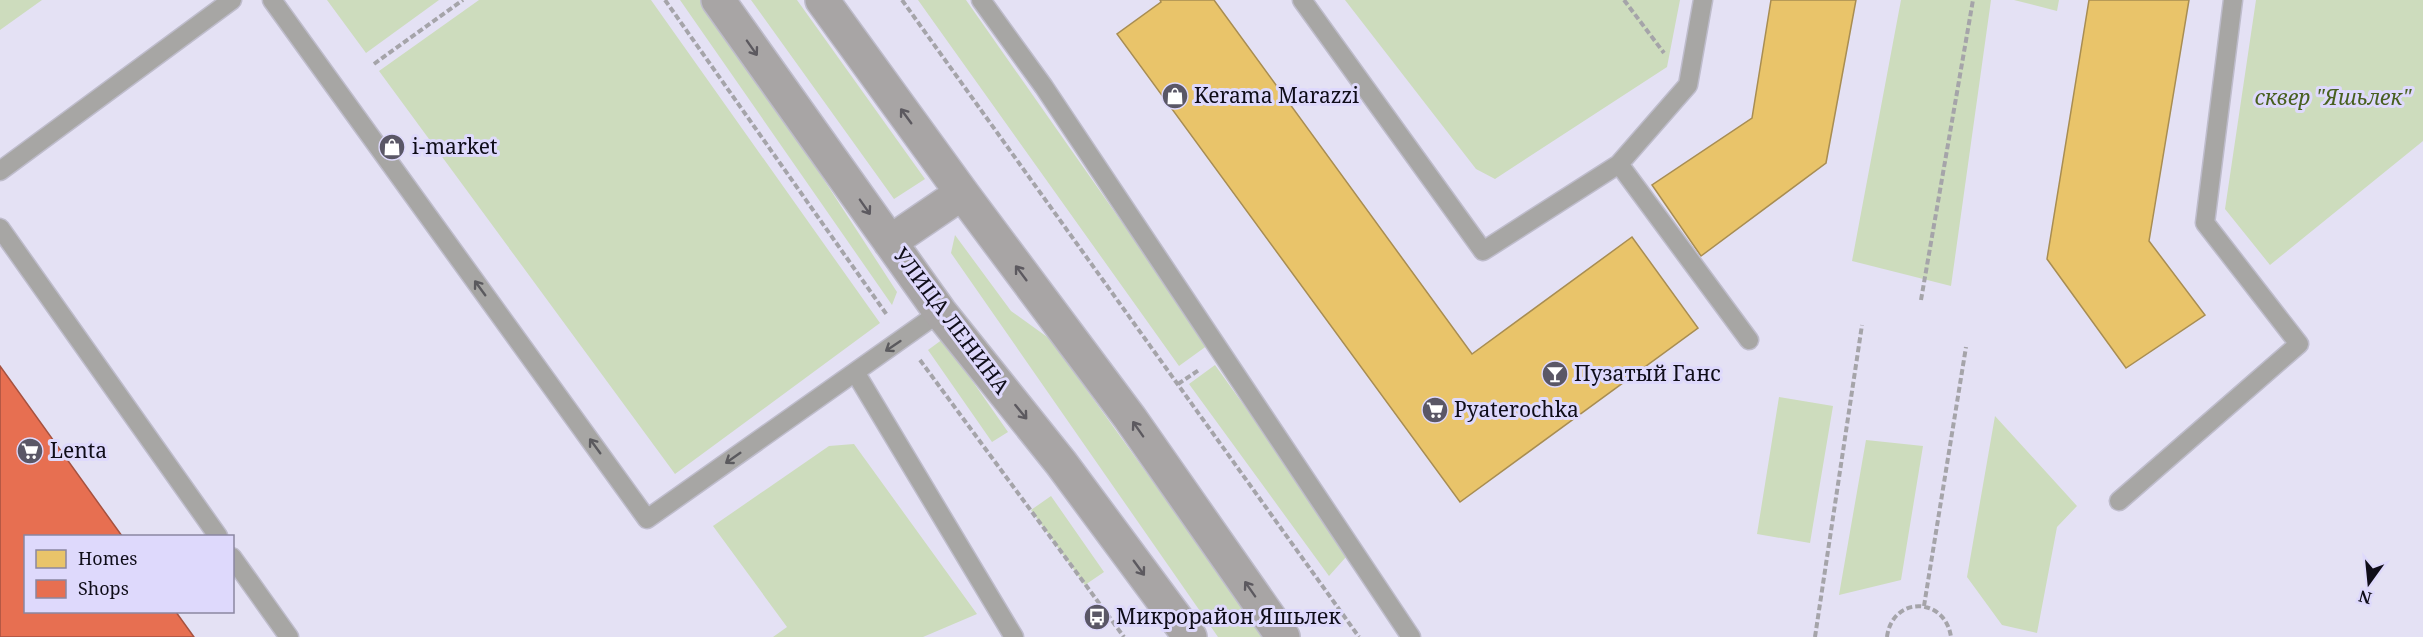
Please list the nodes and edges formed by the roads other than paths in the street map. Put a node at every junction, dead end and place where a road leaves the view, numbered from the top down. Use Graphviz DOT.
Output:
graph roads {
  1 [pos="232,0"];
  2 [pos="272,0"];
  3 [pos="718,0"];
  4 [pos="822,0"];
  5 [pos="981,0"];
  6 [pos="1302,0"];
  7 [pos="1703,0"];
  8 [pos="2233,0"];
  9 [pos="1619,164"];
  10 [pos="0,171"];
  11 [pos="962,193"];
  12 [pos="0,228"];
  13 [pos="890,242"];
  14 [pos="940,312"];
  15 [pos="1749,340"];
  16 [pos="855,372"];
  17 [pos="2119,501"];
  18 [pos="217,535"];
  19 [pos="234,560"];
  20 [pos="289,637"];
  21 [pos="1012,637"];
  22 [pos="1190,637"];
  23 [pos="1283,637"];
  24 [pos="1411,637"];
  1 -- 10 [label="lane"];
  16 -- 2 [label="lane, one-way"];
  3 -- 13 [label="main road, УЛИЦА ЛЕНИНА, one-way"];
  11 -- 4 [label="main road, one-way"];
  5 -- 24 [label="lane"];
  6 -- 9 [label="lane"];
  7 -- 9 [label="lane"];
  8 -- 17 [label="lane"];
  9 -- 15 [label="lane"];
  11 -- 13 [label="main road"];
  23 -- 11 [label="main road, one-way"];
  12 -- 18 [label="lane"];
  13 -- 14 [label="main road, УЛИЦА ЛЕНИНА"];
  14 -- 16 [label="lane, one-way"];
  14 -- 22 [label="main road, УЛИЦА ЛЕНИНА, one-way"];
  16 -- 21 [label="lane"];
  19 -- 20 [label="lane"];
}
